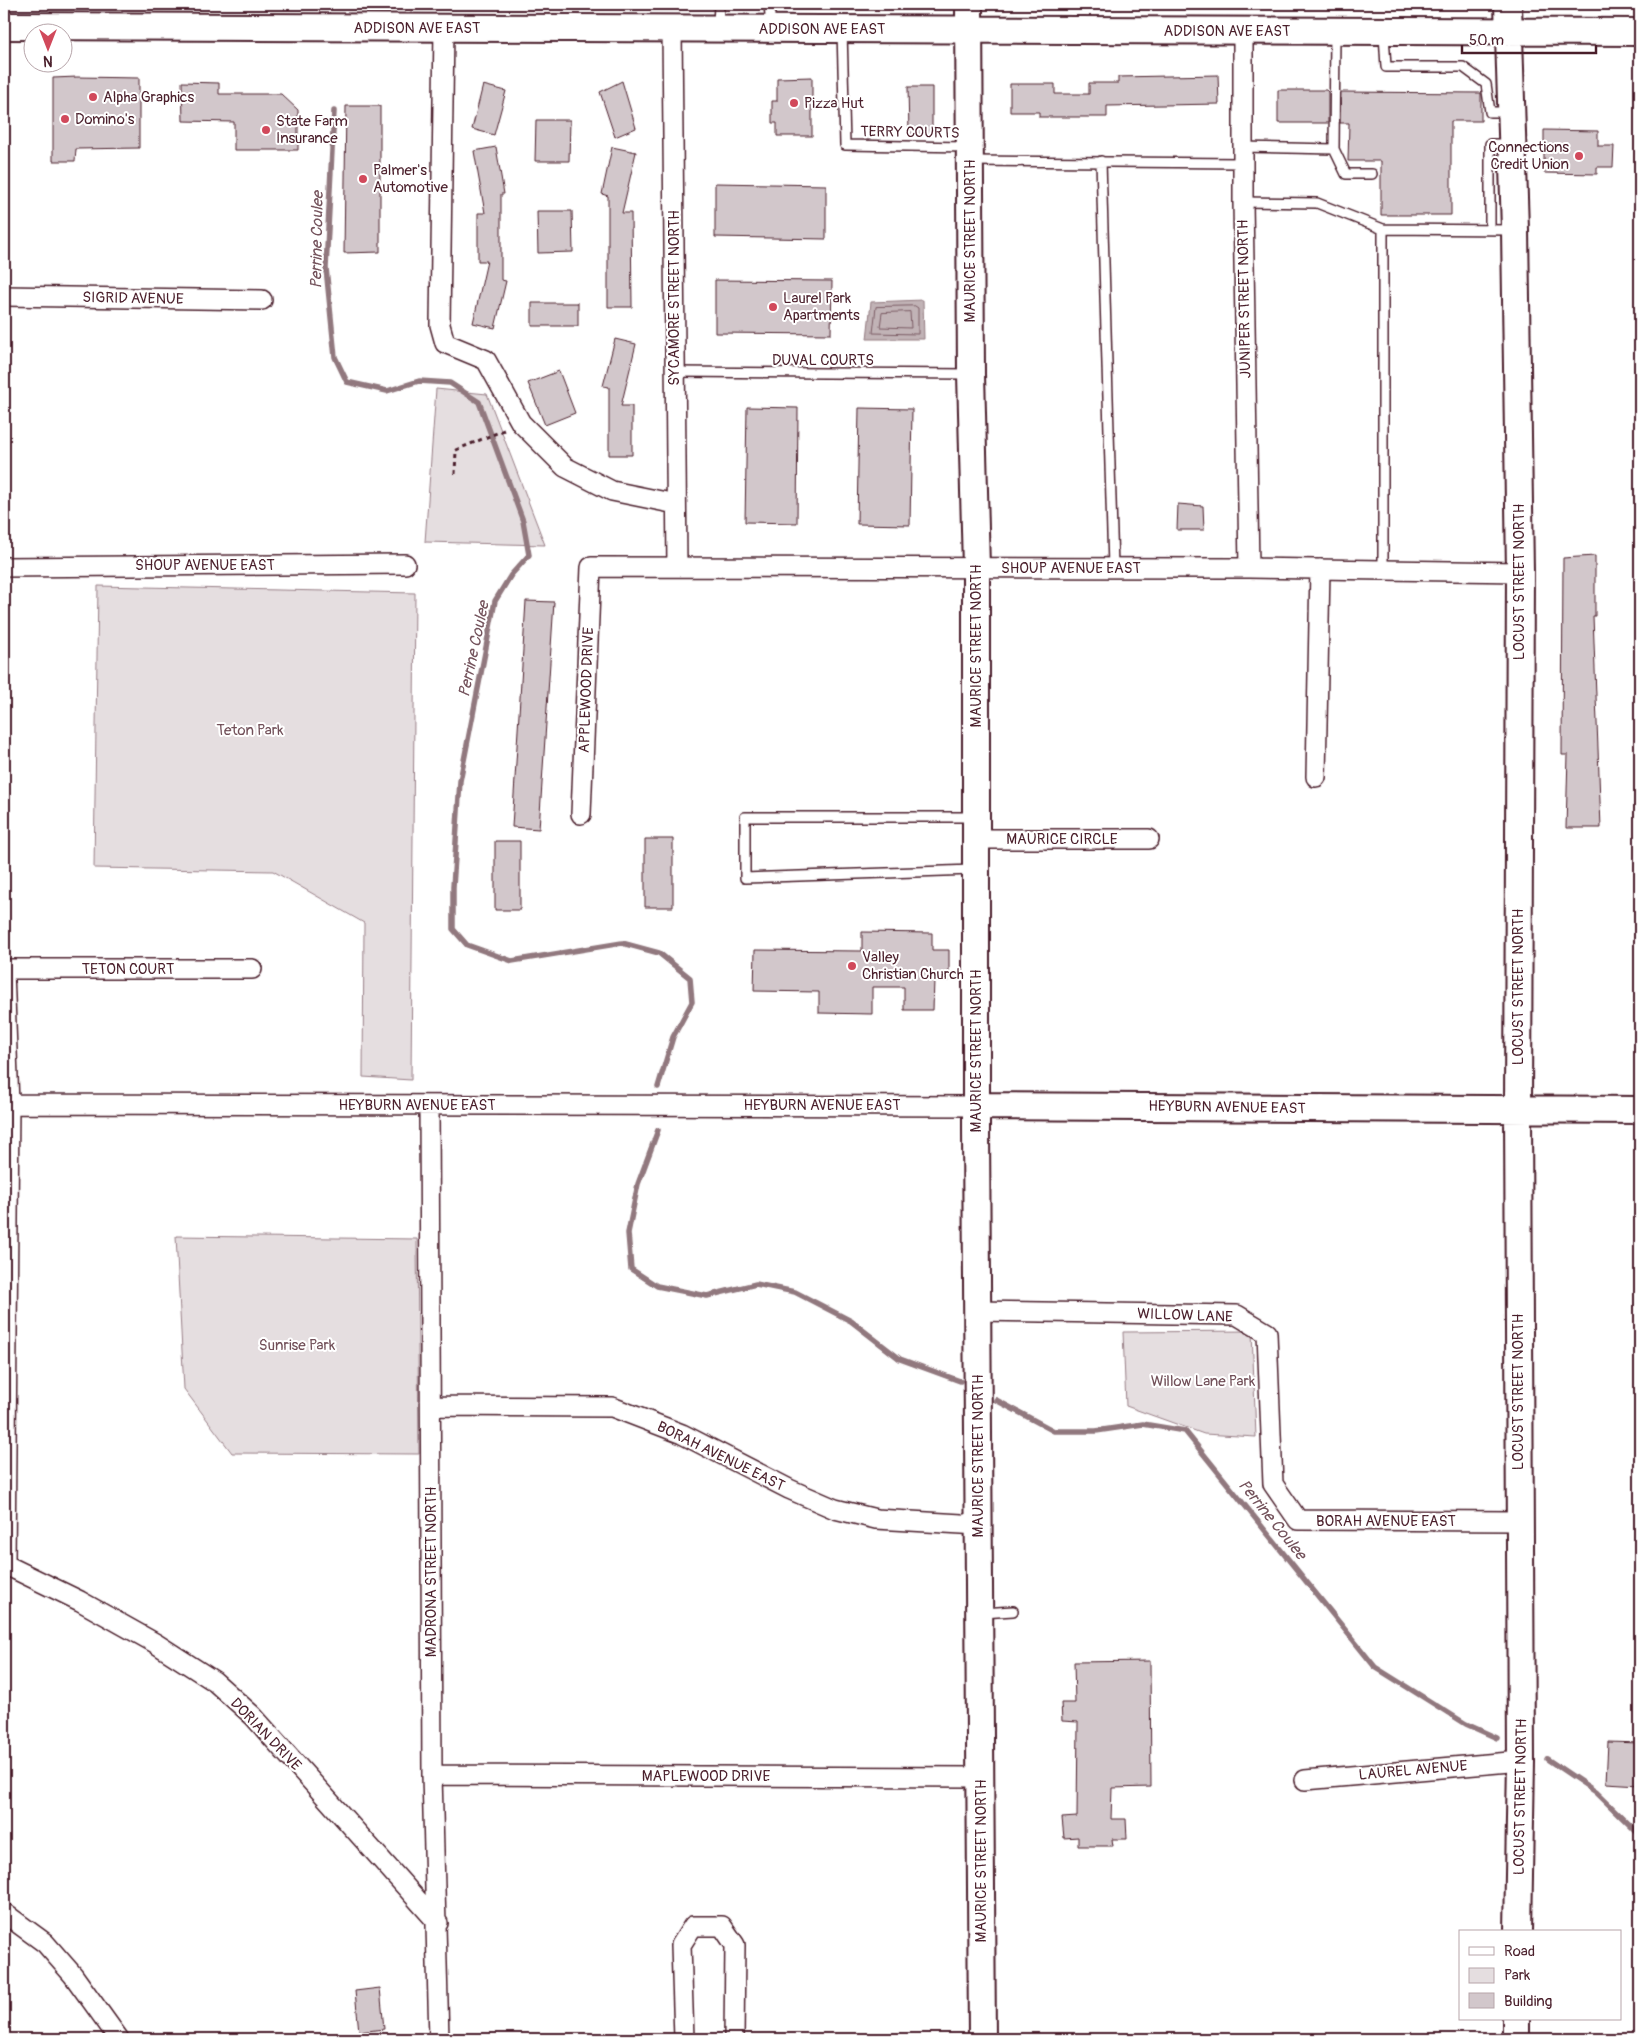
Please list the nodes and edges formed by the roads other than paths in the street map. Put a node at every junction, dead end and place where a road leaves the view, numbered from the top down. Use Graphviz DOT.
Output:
graph roads {
  1 [pos="969,4"];
  2 [pos="1508,4"];
  3 [pos="718,16"];
  4 [pos="770,16"];
  5 [pos="4,26"];
  6 [pos="444,28"];
  7 [pos="672,29"];
  8 [pos="842,29"];
  9 [pos="969,31"];
  10 [pos="1243,31"];
  11 [pos="1335,31"];
  12 [pos="1384,31"];
  13 [pos="1640,32"];
  14 [pos="1508,37"];
  15 [pos="1500,112"];
  16 [pos="1334,149"];
  17 [pos="970,154"];
  18 [pos="1242,155"];
  19 [pos="1101,161"];
  20 [pos="1372,174"];
  21 [pos="1243,202"];
  22 [pos="1383,229"];
  23 [pos="1503,230"];
  24 [pos="4,296"];
  25 [pos="262,300"];
  26 [pos="674,372"];
  27 [pos="971,374"];
  28 [pos="676,504"];
  29 [pos="405,564"];
  30 [pos="591,566"];
  31 [pos="4,567"];
  32 [pos="677,567"];
  33 [pos="1112,567"];
  34 [pos="976,568"];
  35 [pos="1249,568"];
  36 [pos="1320,570"];
  37 [pos="1383,570"];
  38 [pos="1520,572"];
  39 [pos="1316,777"];
  40 [pos="581,814"];
  41 [pos="975,828"];
  42 [pos="1149,839"];
  43 [pos="976,870"];
  44 [pos="252,969"];
  45 [pos="4,970"];
  46 [pos="6,1104"];
  47 [pos="429,1105"];
  48 [pos="976,1106"];
  49 [pos="1640,1110"];
  50 [pos="1518,1111"];
  51 [pos="977,1311"];
  52 [pos="430,1406"];
  53 [pos="1273,1484"];
  54 [pos="1519,1521"];
  55 [pos="978,1525"];
  56 [pos="5,1564"];
  57 [pos="1013,1611"];
  58 [pos="979,1613"];
  59 [pos="1521,1761"];
  60 [pos="432,1775"];
  61 [pos="980,1777"];
  62 [pos="1305,1780"];
  63 [pos="4,1913"];
  64 [pos="438,1923"];
  65 [pos="1518,1930"];
  66 [pos="1516,2020"];
  67 [pos="119,2039"];
  68 [pos="439,2039"];
  69 [pos="684,2039"];
  70 [pos="734,2039"];
  71 [pos="982,2039"];
  72 [pos="1516,2039"];
  1 -- 9 [label="street, MAURICE STREET NORTH"];
  2 -- 14 [label="street, LOCUST STREET NORTH"];
  3 -- 4 [label="street, ADDISON AVE EAST"];
  3 -- 7 [label="street, ADDISON AVE EAST"];
  4 -- 8 [label="street, ADDISON AVE EAST"];
  5 -- 6 [label="street, ADDISON AVE EAST"];
  6 -- 7 [label="street, ADDISON AVE EAST"];
  6 -- 28 [label="street"];
  7 -- 26 [label="street, SYCAMORE STREET NORTH"];
  8 -- 9 [label="street, ADDISON AVE EAST"];
  8 -- 17 [label="lane, TERRY COURTS"];
  9 -- 10 [label="street, ADDISON AVE EAST"];
  9 -- 17 [label="street, MAURICE STREET NORTH"];
  10 -- 11 [label="street, ADDISON AVE EAST"];
  10 -- 18 [label="street, JUNIPER STREET NORTH"];
  11 -- 12 [label="street, ADDISON AVE EAST"];
  11 -- 16 [label="lane"];
  12 -- 14 [label="street, ADDISON AVE EAST"];
  12 -- 15 [label="lane"];
  13 -- 14 [label="street, ADDISON AVE EAST"];
  14 -- 15 [label="street, LOCUST STREET NORTH"];
  15 -- 23 [label="street, LOCUST STREET NORTH"];
  16 -- 18 [label="lane"];
  16 -- 20 [label="lane"];
  17 -- 19 [label="lane"];
  17 -- 27 [label="street, MAURICE STREET NORTH"];
  18 -- 19 [label="lane"];
  18 -- 21 [label="street, JUNIPER STREET NORTH"];
  19 -- 33 [label="lane"];
  21 -- 22 [label="lane"];
  21 -- 35 [label="street, JUNIPER STREET NORTH"];
  22 -- 23 [label="lane"];
  22 -- 37 [label="lane"];
  23 -- 38 [label="street, LOCUST STREET NORTH"];
  24 -- 25 [label="street, SIGRID AVENUE"];
  26 -- 27 [label="lane, DUVAL COURTS"];
  26 -- 28 [label="street, SYCAMORE STREET NORTH"];
  27 -- 34 [label="street, MAURICE STREET NORTH"];
  28 -- 32 [label="street, SYCAMORE STREET NORTH"];
  29 -- 31 [label="street, SHOUP AVENUE EAST"];
  30 -- 32 [label="street, SHOUP AVENUE EAST"];
  30 -- 40 [label="street, APPLEWOOD DRIVE"];
  32 -- 34 [label="street, SHOUP AVENUE EAST"];
  33 -- 34 [label="street, SHOUP AVENUE EAST"];
  33 -- 35 [label="street, SHOUP AVENUE EAST"];
  34 -- 41 [label="street, MAURICE STREET NORTH"];
  35 -- 36 [label="street, SHOUP AVENUE EAST"];
  36 -- 37 [label="street, SHOUP AVENUE EAST"];
  36 -- 39 [label="street"];
  37 -- 38 [label="street, SHOUP AVENUE EAST"];
  38 -- 50 [label="street, LOCUST STREET NORTH"];
  41 -- 42 [label="street, MAURICE CIRCLE"];
  41 -- 43 [label="street, MAURICE STREET NORTH"];
  41 -- 43 [label="lane"];
  43 -- 48 [label="street, MAURICE STREET NORTH"];
  44 -- 45 [label="street, TETON COURT"];
  45 -- 46 [label="street"];
  46 -- 47 [label="street, HEYBURN AVENUE EAST"];
  46 -- 56 [label="street"];
  47 -- 48 [label="street, HEYBURN AVENUE EAST"];
  47 -- 52 [label="street, MADRONA STREET NORTH"];
  48 -- 50 [label="street, HEYBURN AVENUE EAST"];
  48 -- 51 [label="street, MAURICE STREET NORTH"];
  49 -- 50 [label="street, HEYBURN AVENUE EAST"];
  50 -- 54 [label="street, LOCUST STREET NORTH"];
  51 -- 53 [label="street, WILLOW LANE"];
  51 -- 55 [label="street, MAURICE STREET NORTH"];
  52 -- 55 [label="street, BORAH AVENUE EAST"];
  52 -- 60 [label="street, MADRONA STREET NORTH"];
  53 -- 54 [label="street, BORAH AVENUE EAST"];
  54 -- 59 [label="street, LOCUST STREET NORTH"];
  55 -- 58 [label="street, MAURICE STREET NORTH"];
  56 -- 64 [label="street, DORIAN DRIVE"];
  57 -- 58 [label="lane"];
  58 -- 61 [label="street, MAURICE STREET NORTH"];
  59 -- 62 [label="street, LAUREL AVENUE"];
  59 -- 65 [label="street, LOCUST STREET NORTH"];
  60 -- 61 [label="street, MAPLEWOOD DRIVE"];
  60 -- 64 [label="street, MADRONA STREET NORTH"];
  61 -- 71 [label="street, MAURICE STREET NORTH"];
  63 -- 67 [label="street"];
  64 -- 68 [label="street, MADRONA STREET NORTH"];
  66 -- 72 [label="street"];
  69 -- 70 [label="street"];
}
